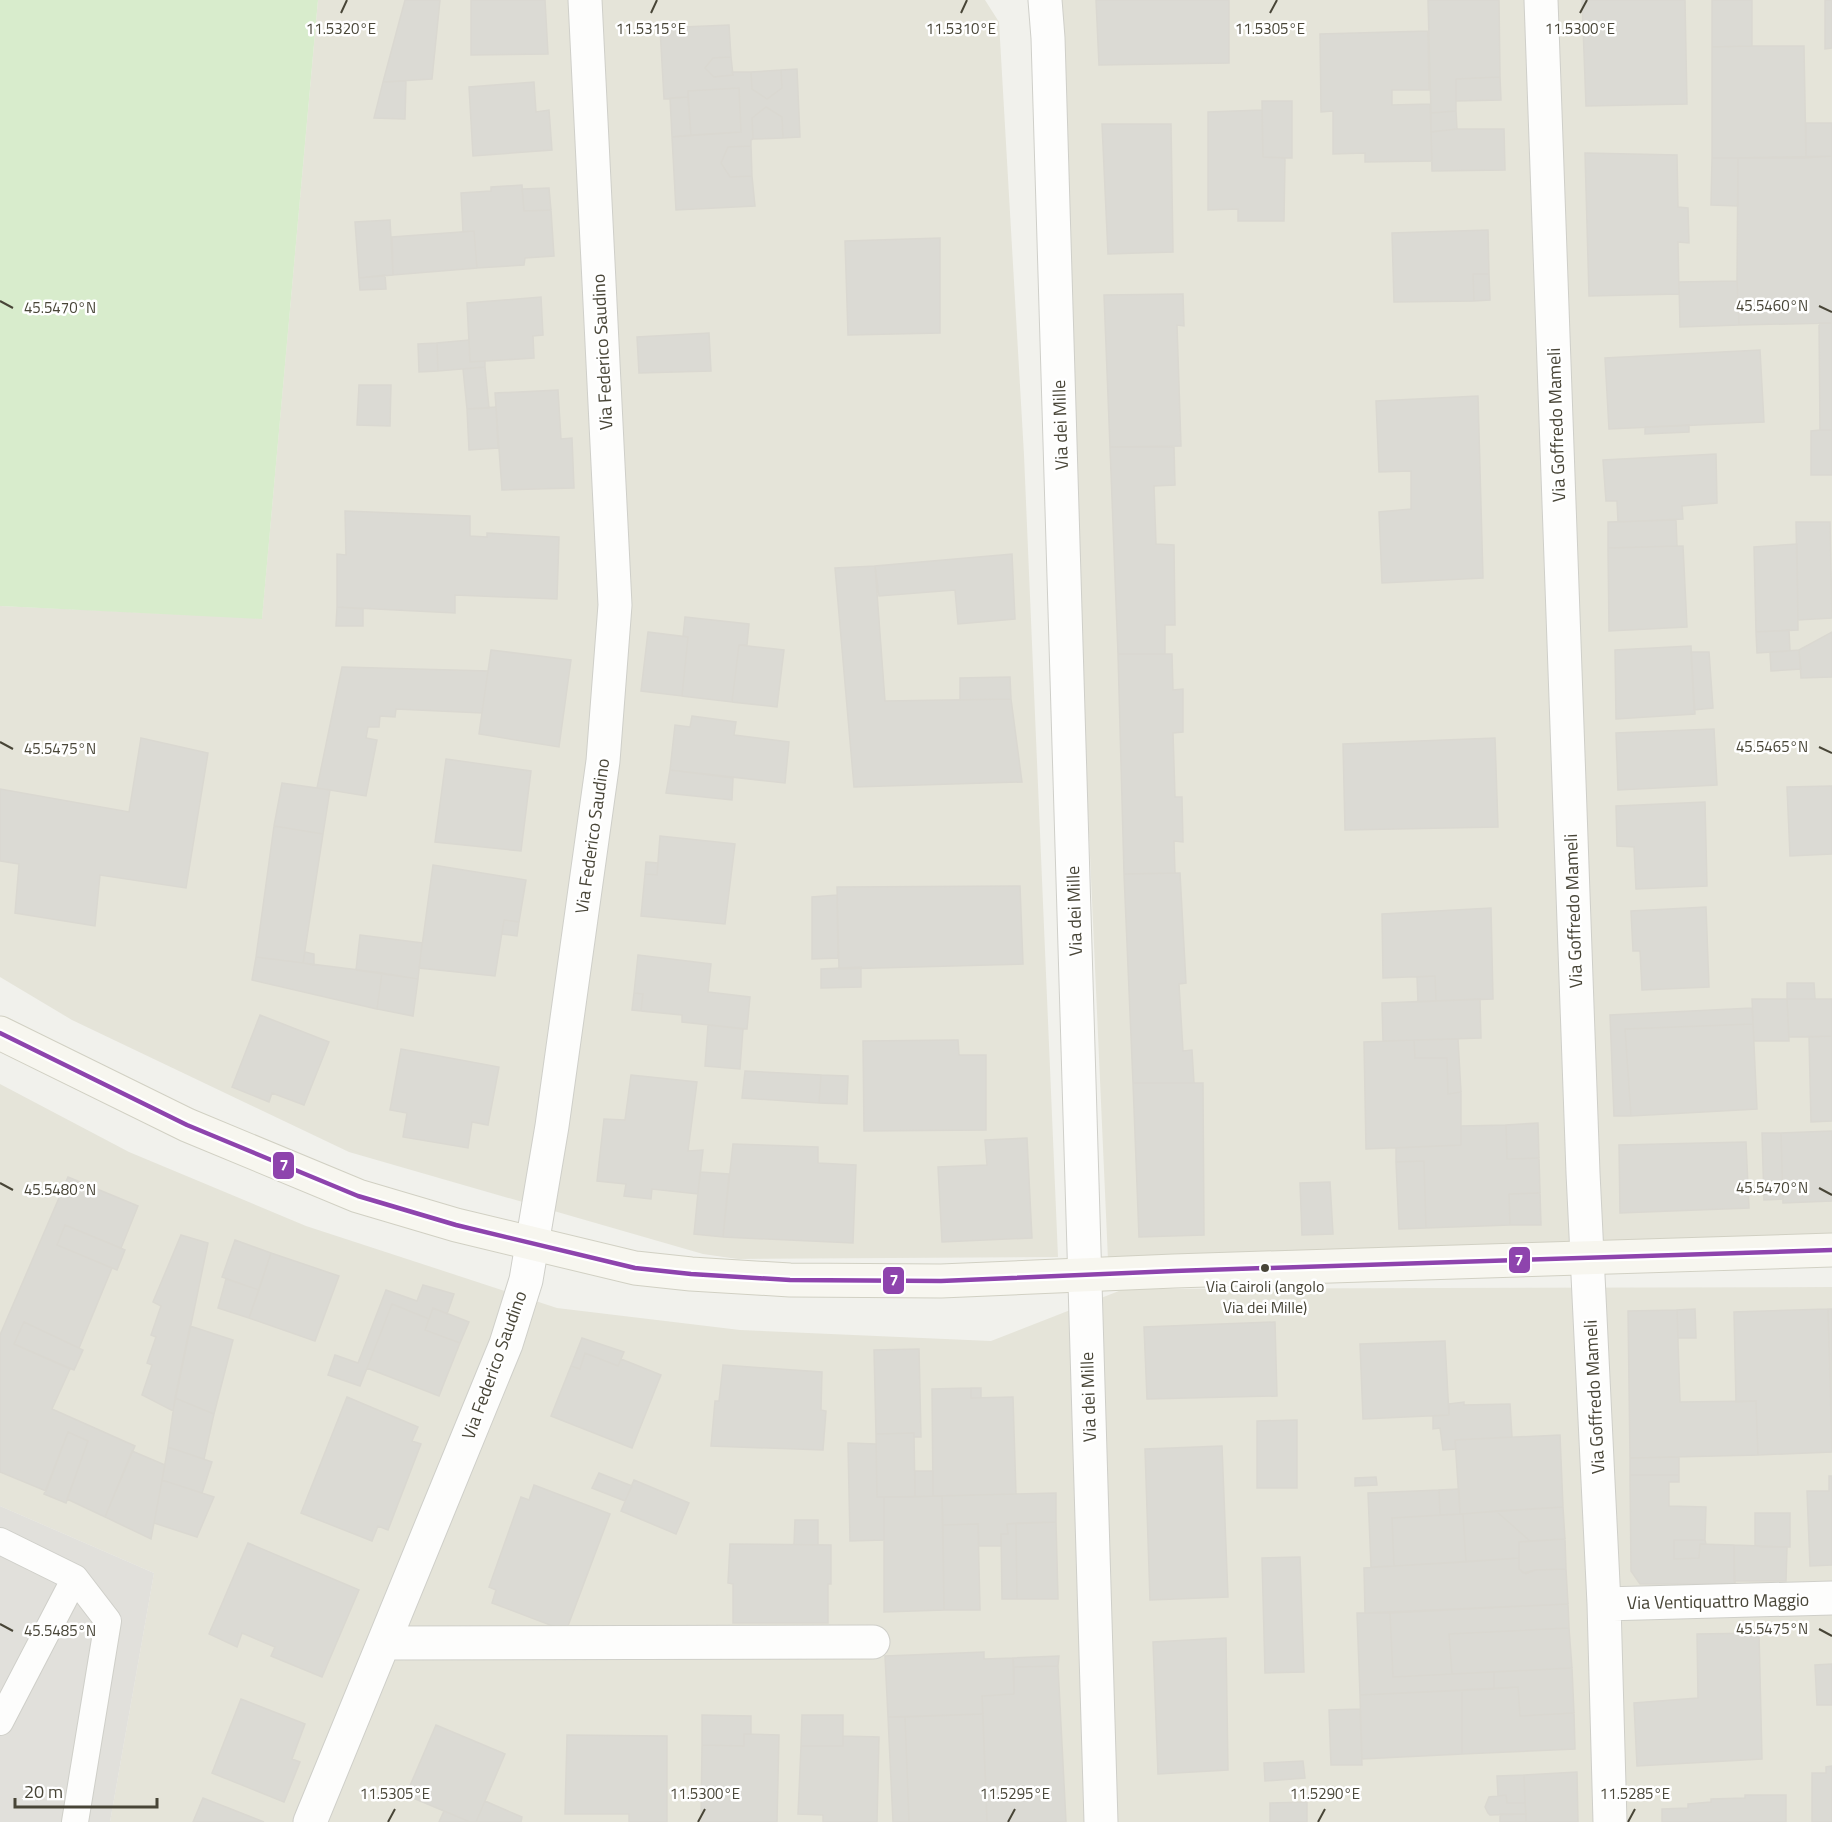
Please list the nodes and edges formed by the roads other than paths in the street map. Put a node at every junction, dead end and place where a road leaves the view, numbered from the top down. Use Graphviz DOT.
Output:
graph roads {
  1 [pos="585,0"];
  2 [pos="1046,0"];
  3 [pos="1540,0"];
  4 [pos="0,1033"];
  5 [pos="533,1243"];
  6 [pos="1832,1250"];
  7 [pos="1587,1258"];
  8 [pos="1086,1276"];
  9 [pos="0,1541"];
  10 [pos="75,1578"];
  11 [pos="1832,1598"];
  12 [pos="1604,1604"];
  13 [pos="873,1642"];
  14 [pos="385,1643"];
  15 [pos="0,1722"];
  16 [pos="74,1819"];
  17 [pos="310,1822"];
  18 [pos="1101,1822"];
  19 [pos="1610,1822"];
  1 -- 5 [label="street, Via Federico Saudino"];
  2 -- 8 [label="street, Via dei Mille"];
  3 -- 7 [label="street, Via Goffredo Mameli"];
  4 -- 5 [label="street"];
  5 -- 8 [label="street"];
  5 -- 14 [label="street, Via Federico Saudino"];
  6 -- 7 [label="street"];
  7 -- 8 [label="street"];
  7 -- 12 [label="street, Via Goffredo Mameli"];
  8 -- 18 [label="street, Via dei Mille"];
  9 -- 10 [label="lane"];
  10 -- 15 [label="lane"];
  10 -- 16 [label="lane"];
  11 -- 12 [label="street, Via Ventiquattro Maggio"];
  12 -- 19 [label="street, Via Goffredo Mameli"];
  13 -- 14 [label="street"];
  14 -- 17 [label="street, Via Federico Saudino"];
}
